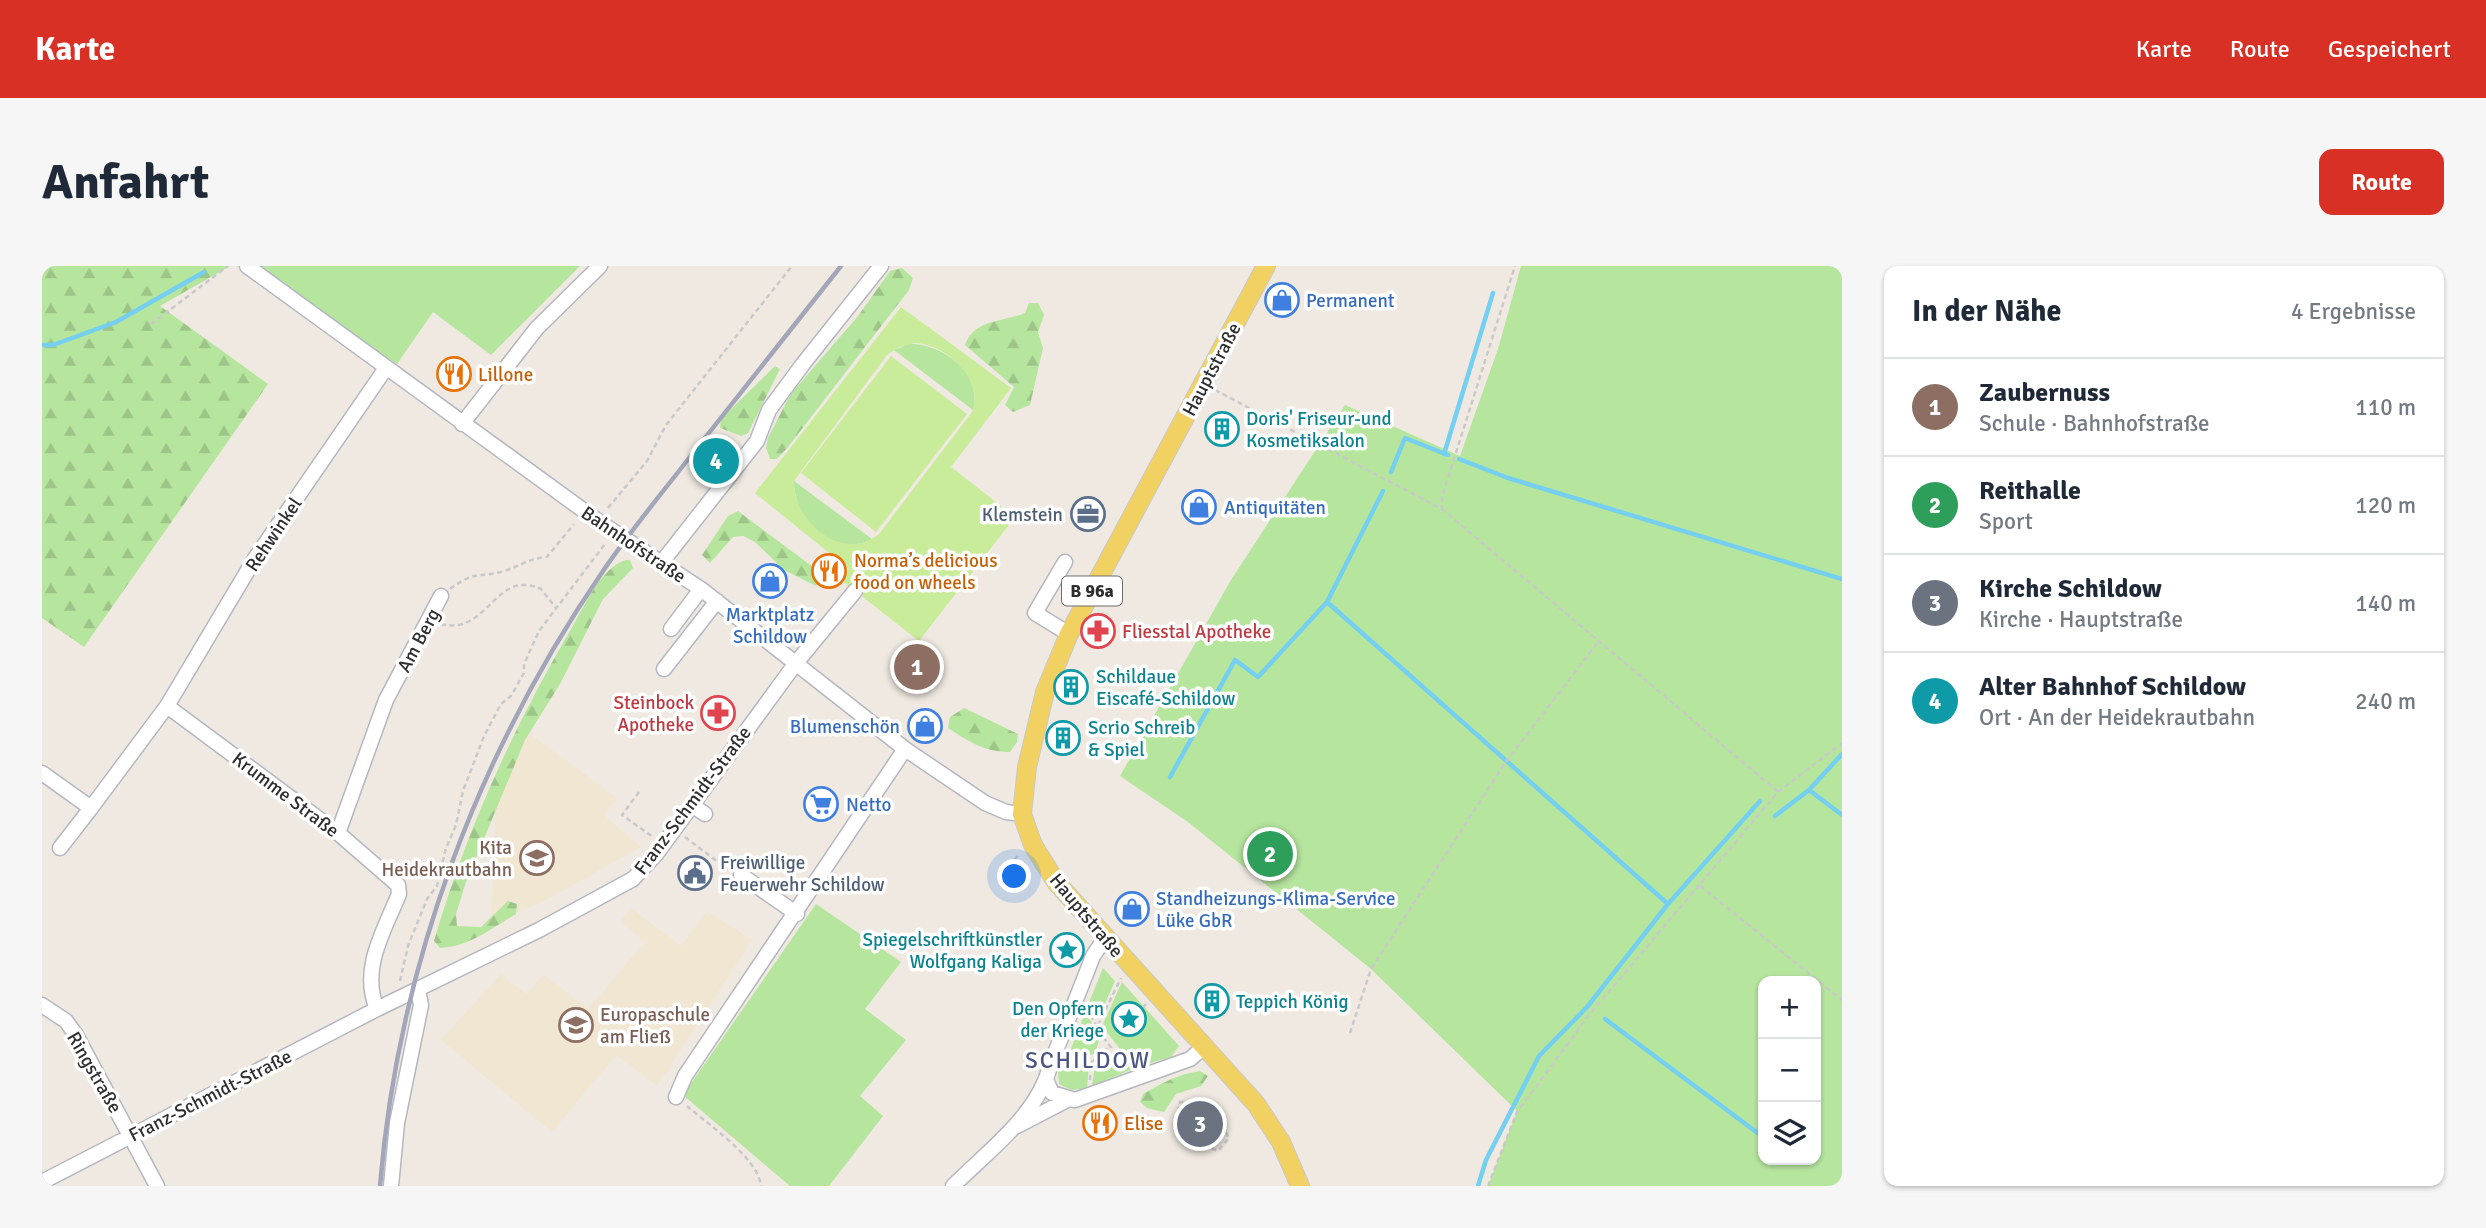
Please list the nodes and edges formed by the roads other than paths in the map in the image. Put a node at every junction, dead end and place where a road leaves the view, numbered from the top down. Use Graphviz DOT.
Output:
graph roads {
  1 [pos="247,266"];
  2 [pos="600,266"];
  3 [pos="881,266"];
  4 [pos="1266,266"];
  5 [pos="386,368"];
  6 [pos="462,424"];
  7 [pos="662,562"];
  8 [pos="1065,562"];
  9 [pos="701,589"];
  10 [pos="855,591"];
  11 [pos="441,596"];
  12 [pos="717,601"];
  13 [pos="671,629"];
  14 [pos="1069,634"];
  15 [pos="796,663"];
  16 [pos="664,669"];
  17 [pos="167,706"];
  18 [pos="905,749"];
  19 [pos="42,773"];
  20 [pos="692,805"];
  21 [pos="91,808"];
  22 [pos="705,814"];
  23 [pos="1022,814"];
  24 [pos="338,833"];
  25 [pos="60,848"];
  26 [pos="736,873"];
  27 [pos="797,914"];
  28 [pos="1105,938"];
  29 [pos="418,990"];
  30 [pos="42,1005"];
  31 [pos="377,1009"];
  32 [pos="1204,1046"];
  33 [pos="1047,1082"];
  34 [pos="676,1097"];
  35 [pos="1069,1099"];
  36 [pos="1010,1130"];
  37 [pos="131,1134"];
  38 [pos="42,1182"];
  39 [pos="158,1186"];
  40 [pos="391,1186"];
  41 [pos="953,1186"];
  42 [pos="1300,1186"];
  1 -- 5 [label="street, Bahnhofstraße"];
  2 -- 6 [label="street"];
  3 -- 7 [label="street"];
  4 -- 14 [label="main road, Hauptstraße / B 96a"];
  5 -- 6 [label="street, Bahnhofstraße"];
  5 -- 17 [label="street, Rehwinkel"];
  6 -- 7 [label="street, Bahnhofstraße"];
  7 -- 9 [label="street, Bahnhofstraße"];
  8 -- 14 [label="street"];
  9 -- 12 [label="street, Bahnhofstraße"];
  9 -- 13 [label="street"];
  10 -- 15 [label="street, Franz-Schmidt-Straße"];
  11 -- 24 [label="street, Am Berg"];
  12 -- 15 [label="street, Bahnhofstraße"];
  12 -- 16 [label="street"];
  14 -- 23 [label="main road, Hauptstraße / B 96a"];
  15 -- 18 [label="street, Bahnhofstraße"];
  15 -- 20 [label="street, Franz-Schmidt-Straße"];
  17 -- 21 [label="street"];
  17 -- 24 [label="street, Krumme Straße"];
  18 -- 23 [label="street, Bahnhofstraße"];
  18 -- 27 [label="street"];
  19 -- 21 [label="street"];
  20 -- 22 [label="street"];
  20 -- 29 [label="street, Franz-Schmidt-Straße"];
  21 -- 25 [label="street"];
  23 -- 28 [label="main road, Hauptstraße / B 96a"];
  24 -- 31 [label="street, Krumme Straße"];
  26 -- 27 [label="street"];
  27 -- 34 [label="street"];
  28 -- 32 [label="main road, Hauptstraße / B 96a"];
  28 -- 33 [label="street"];
  29 -- 31 [label="street, Franz-Schmidt-Straße"];
  29 -- 40 [label="street"];
  30 -- 37 [label="street, Ringstraße"];
  31 -- 37 [label="street, Franz-Schmidt-Straße"];
  32 -- 35 [label="street"];
  32 -- 42 [label="main road, Hauptstraße / B 96a"];
  33 -- 35 [label="street"];
  33 -- 36 [label="street"];
  35 -- 36 [label="street"];
  36 -- 41 [label="street"];
  37 -- 38 [label="street, Franz-Schmidt-Straße"];
  37 -- 39 [label="street, Ringstraße"];
}
